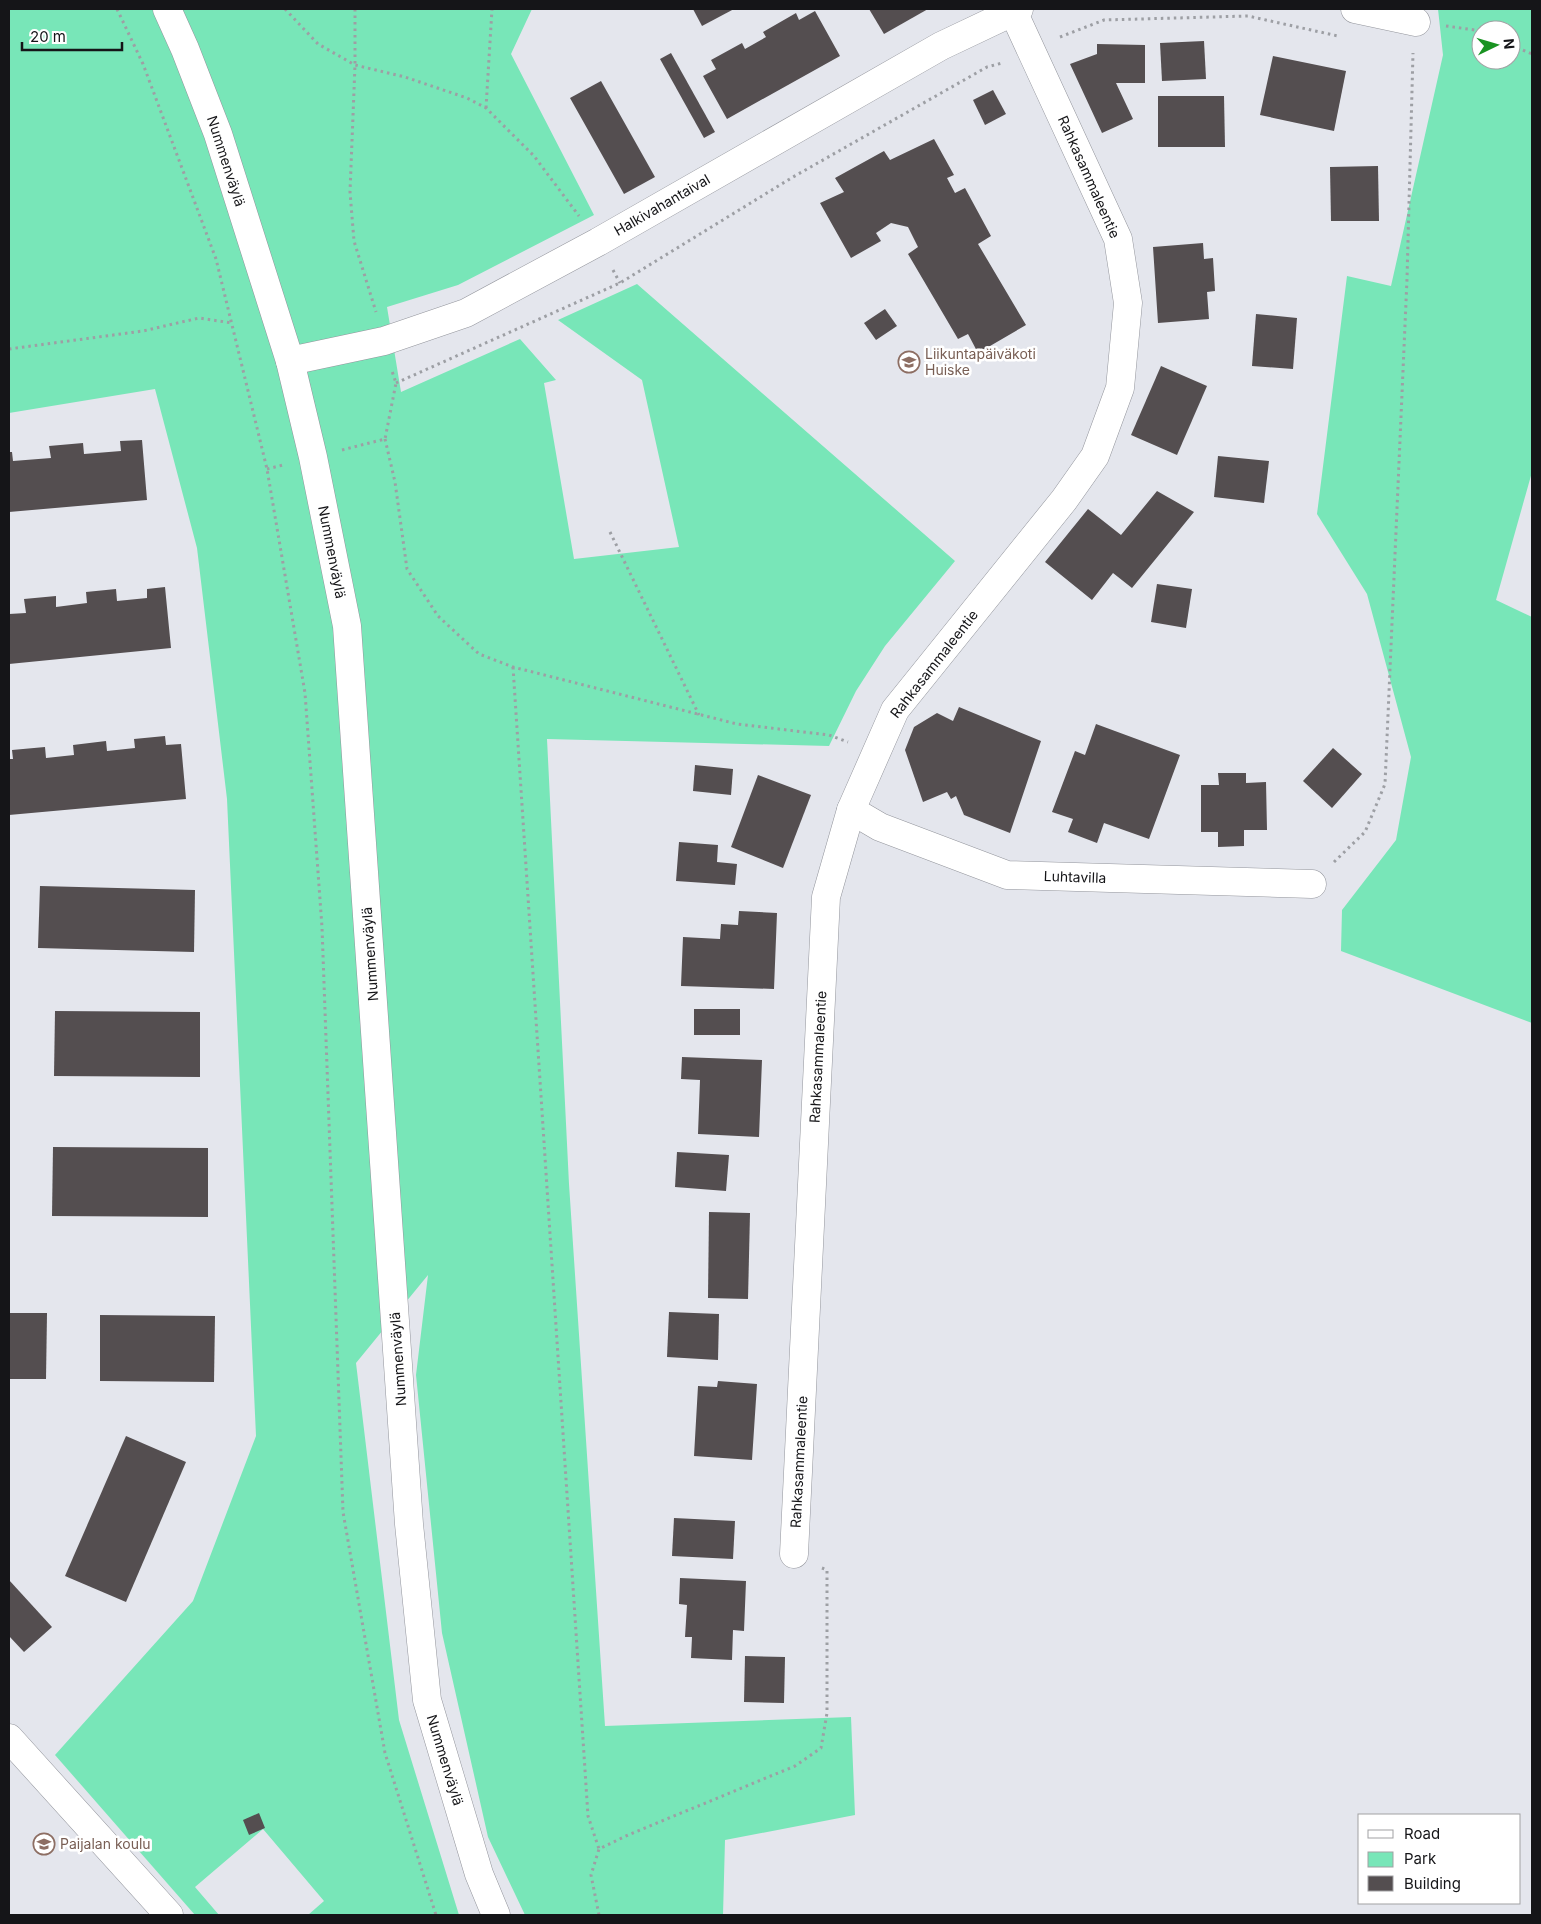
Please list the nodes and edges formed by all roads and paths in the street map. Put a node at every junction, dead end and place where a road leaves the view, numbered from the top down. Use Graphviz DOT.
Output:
graph roads {
  1 [pos="117,9"];
  2 [pos="167,9"];
  3 [pos="286,9"];
  4 [pos="355,9"];
  5 [pos="492,9"];
  6 [pos="1355,9"];
  7 [pos="1015,10"];
  8 [pos="1416,22"];
  9 [pos="1339,36"];
  10 [pos="1032,51"];
  11 [pos="1404,51"];
  12 [pos="1413,53"];
  13 [pos="355,65"];
  14 [pos="486,108"];
  15 [pos="598,242"];
  16 [pos="232,323"];
  17 [pos="384,341"];
  18 [pos="9,349"];
  19 [pos="290,361"];
  20 [pos="396,383"];
  21 [pos="385,439"];
  22 [pos="314,457"];
  23 [pos="267,469"];
  24 [pos="610,532"];
  25 [pos="513,668"];
  26 [pos="700,715"];
  27 [pos="851,743"];
  28 [pos="851,810"];
  29 [pos="1312,884"];
  30 [pos="794,1554"];
  31 [pos="9,1738"];
  32 [pos="600,1849"];
  33 [pos="170,1915"];
  34 [pos="436,1915"];
  35 [pos="496,1915"];
  36 [pos="599,1915"];
  1 -- 16 [label="path"];
  2 -- 19 [label="street, Nummenväylä"];
  3 -- 13 [label="path"];
  4 -- 13 [label="path"];
  5 -- 14 [label="path"];
  6 -- 8 [label="street"];
  7 -- 10 [label="street, Rahkasammaleentie"];
  7 -- 15 [label="street, Halkivahantaival"];
  8 -- 12 [label="path"];
  9 -- 10 [label="path"];
  10 -- 20 [label="path"];
  10 -- 28 [label="street, Rahkasammaleentie"];
  11 -- 12 [label="path"];
  12 -- 29 [label="path"];
  13 -- 14 [label="path"];
  13 -- 17 [label="path"];
  14 -- 15 [label="path"];
  15 -- 17 [label="street, Halkivahantaival"];
  16 -- 18 [label="path"];
  16 -- 23 [label="path"];
  17 -- 19 [label="street, Halkivahantaival"];
  17 -- 20 [label="path"];
  19 -- 22 [label="street, Nummenväylä"];
  20 -- 21 [label="path"];
  21 -- 22 [label="path"];
  21 -- 25 [label="path"];
  22 -- 23 [label="path"];
  22 -- 35 [label="street, Nummenväylä"];
  23 -- 34 [label="path"];
  24 -- 26 [label="path"];
  25 -- 26 [label="path"];
  25 -- 32 [label="path"];
  26 -- 27 [label="path"];
  28 -- 29 [label="street, Luhtavilla"];
  28 -- 30 [label="street, Rahkasammaleentie"];
  30 -- 32 [label="path"];
  31 -- 33 [label="street"];
  32 -- 36 [label="path"];
}
